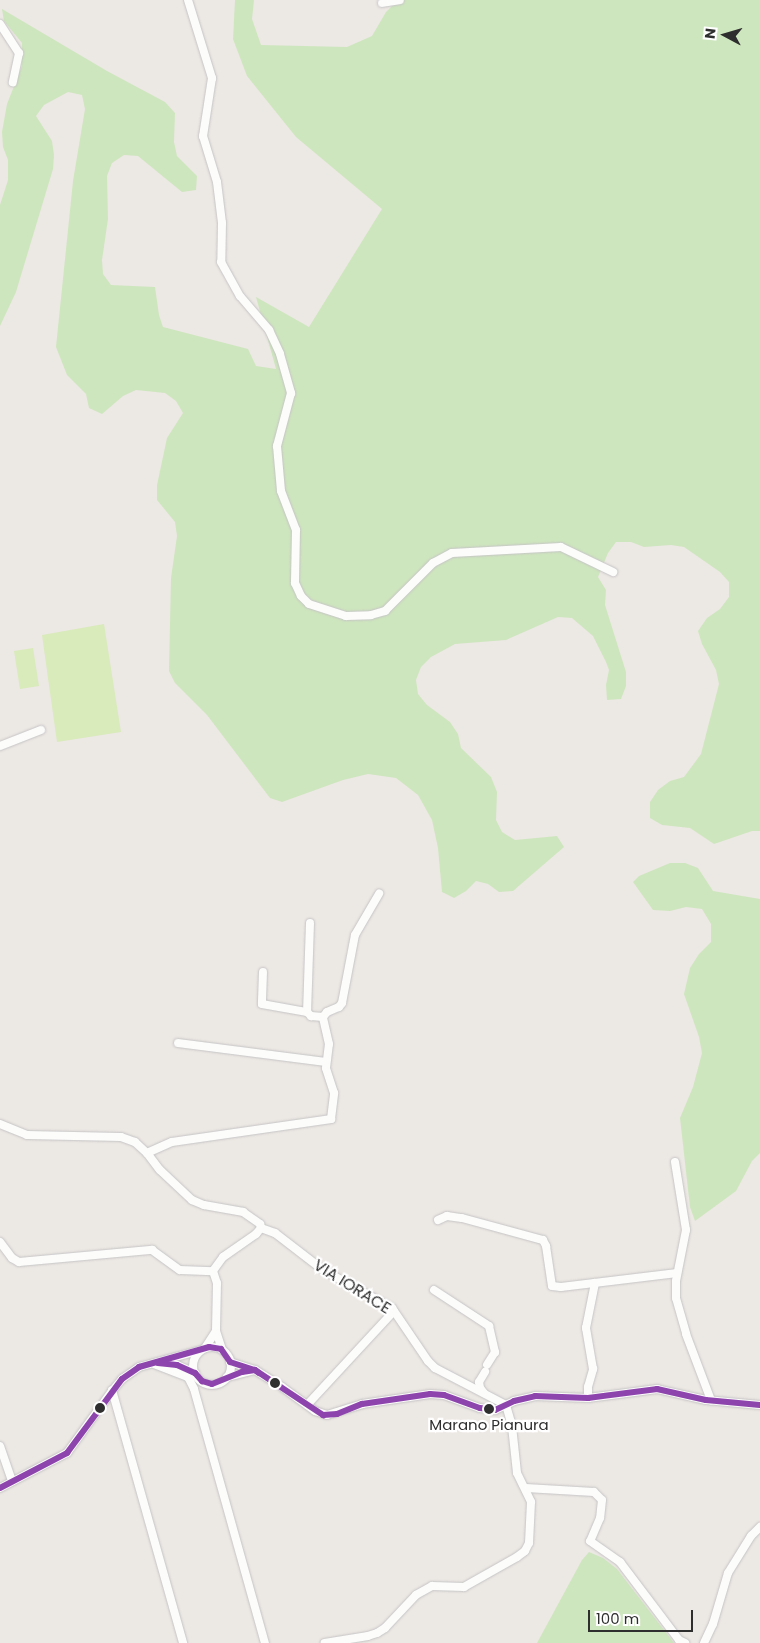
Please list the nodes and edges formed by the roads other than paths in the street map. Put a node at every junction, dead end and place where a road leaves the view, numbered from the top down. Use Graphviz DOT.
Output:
graph roads {
  1 [pos="188,0"];
  2 [pos="400,0"];
  3 [pos="382,3"];
  4 [pos="0,24"];
  5 [pos="13,82"];
  6 [pos="613,572"];
  7 [pos="41,730"];
  8 [pos="0,746"];
  9 [pos="379,894"];
  10 [pos="310,923"];
  11 [pos="263,972"];
  12 [pos="307,1012"];
  13 [pos="323,1017"];
  14 [pos="178,1043"];
  15 [pos="326,1062"];
  16 [pos="0,1124"];
  17 [pos="147,1153"];
  18 [pos="675,1162"];
  19 [pos="438,1220"];
  20 [pos="261,1228"];
  21 [pos="0,1242"];
  22 [pos="213,1271"];
  23 [pos="677,1273"];
  24 [pos="595,1283"];
  25 [pos="434,1290"];
  26 [pos="394,1311"];
  27 [pos="216,1331"];
  28 [pos="203,1349"];
  29 [pos="222,1350"];
  30 [pos="230,1362"];
  31 [pos="157,1363"];
  32 [pos="255,1370"];
  33 [pos="194,1373"];
  34 [pos="227,1377"];
  35 [pos="112,1390"];
  36 [pos="487,1396"];
  37 [pos="588,1398"];
  38 [pos="711,1400"];
  39 [pos="307,1405"];
  40 [pos="506,1405"];
  41 [pos="760,1405"];
  42 [pos="0,1446"];
  43 [pos="12,1481"];
  44 [pos="0,1488"];
  45 [pos="526,1488"];
  46 [pos="760,1527"];
  47 [pos="182,1643"];
  48 [pos="265,1643"];
  49 [pos="325,1643"];
  50 [pos="685,1643"];
  51 [pos="704,1643"];
  1 -- 6 [label="street"];
  2 -- 3 [label="street"];
  4 -- 5 [label="street"];
  7 -- 8 [label="street"];
  9 -- 13 [label="street"];
  10 -- 12 [label="street"];
  11 -- 12 [label="street"];
  12 -- 13 [label="street"];
  13 -- 15 [label="street"];
  14 -- 15 [label="street"];
  15 -- 17 [label="street"];
  16 -- 17 [label="street, VIA IORACE"];
  17 -- 20 [label="street, VIA IORACE"];
  18 -- 23 [label="street"];
  19 -- 24 [label="street"];
  20 -- 22 [label="street"];
  20 -- 26 [label="street, VIA IORACE"];
  21 -- 22 [label="street"];
  22 -- 27 [label="street"];
  23 -- 24 [label="street"];
  23 -- 38 [label="street"];
  24 -- 37 [label="street"];
  25 -- 36 [label="street"];
  26 -- 36 [label="street, VIA IORACE"];
  26 -- 39 [label="street"];
  27 -- 28 [label="street"];
  27 -- 29 [label="street"];
  28 -- 29 [label="street"];
  28 -- 31 [label="street"];
  28 -- 33 [label="street"];
  29 -- 30 [label="street"];
  30 -- 32 [label="street"];
  30 -- 34 [label="street"];
  31 -- 33 [label="street"];
  31 -- 35 [label="street"];
  31 -- 48 [label="street"];
  32 -- 34 [label="street"];
  32 -- 39 [label="street"];
  33 -- 34 [label="street"];
  35 -- 43 [label="street"];
  35 -- 47 [label="street"];
  36 -- 40 [label="street, VIA IORACE"];
  37 -- 38 [label="street"];
  37 -- 40 [label="street"];
  38 -- 41 [label="street"];
  39 -- 40 [label="street"];
  40 -- 45 [label="street"];
  42 -- 43 [label="street"];
  43 -- 44 [label="street"];
  45 -- 49 [label="street"];
  45 -- 50 [label="street"];
  46 -- 51 [label="street"];
}
